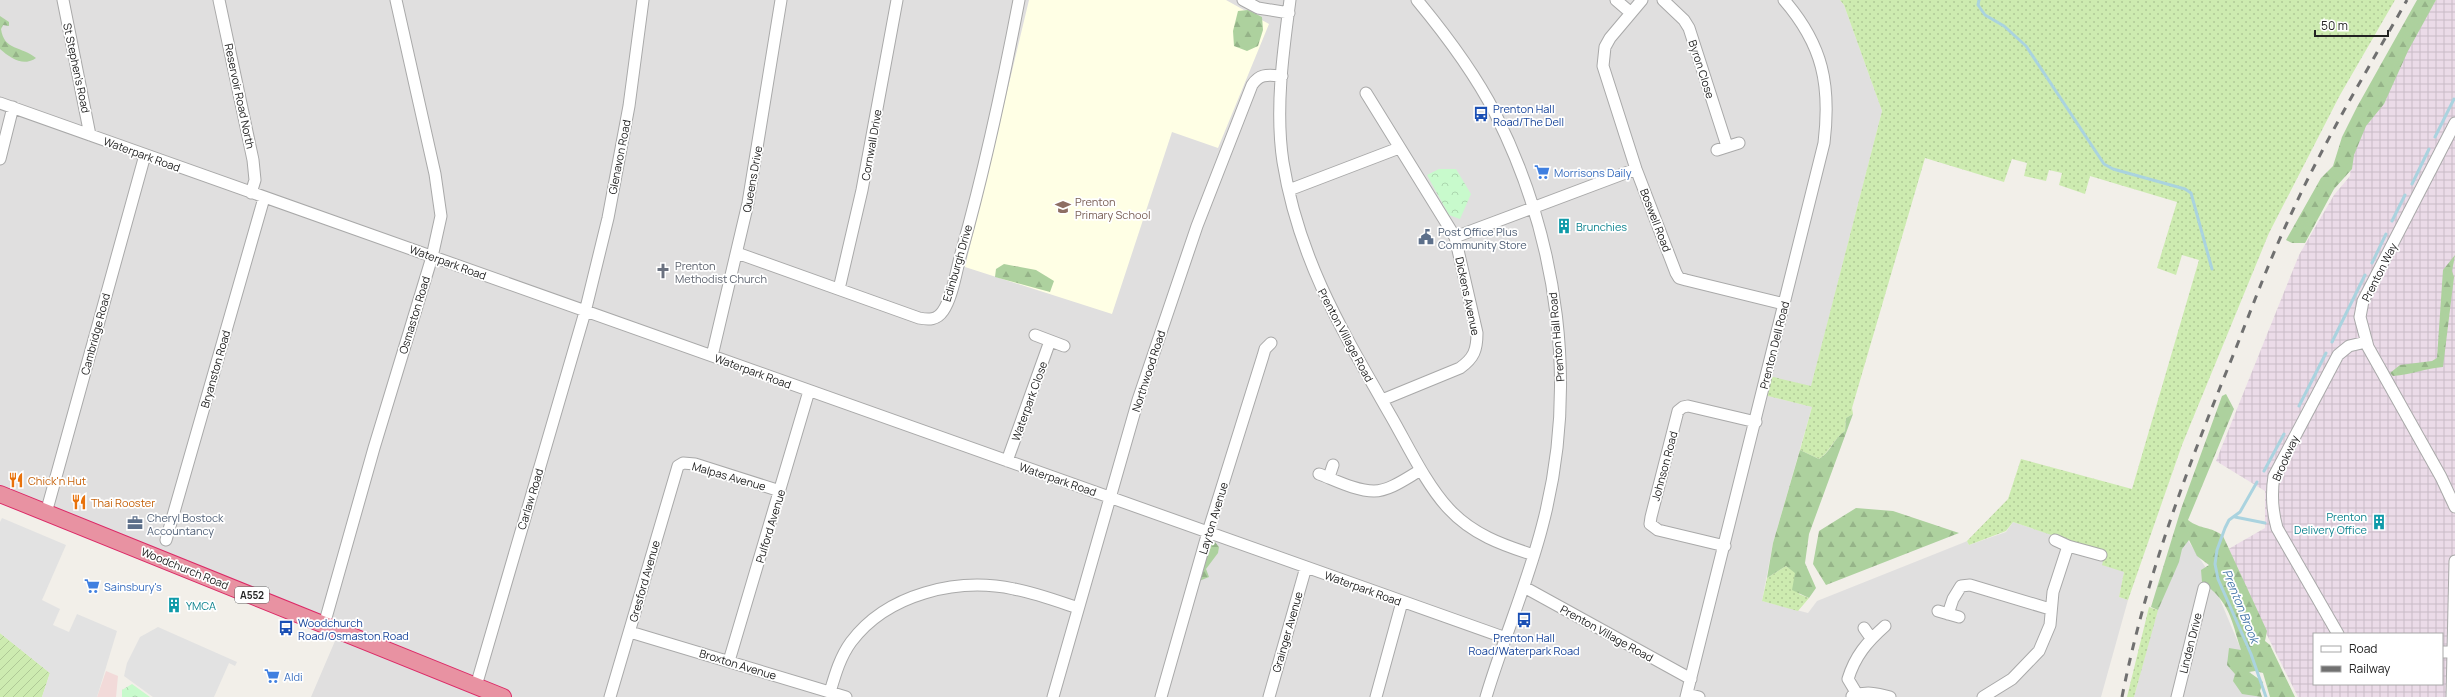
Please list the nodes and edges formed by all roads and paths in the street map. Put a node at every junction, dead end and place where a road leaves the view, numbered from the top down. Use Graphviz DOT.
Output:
graph roads {
  1 [pos="63,0"];
  2 [pos="219,0"];
  3 [pos="396,0"];
  4 [pos="643,0"];
  5 [pos="781,0"];
  6 [pos="897,0"];
  7 [pos="1019,0"];
  8 [pos="1243,0"];
  9 [pos="1290,0"];
  10 [pos="1417,0"];
  11 [pos="1616,0"];
  12 [pos="1642,0"];
  13 [pos="1663,0"];
  14 [pos="1784,0"];
  15 [pos="1288,13"];
  16 [pos="1631,13"];
  17 [pos="1282,76"];
  18 [pos="1366,93"];
  19 [pos="0,103"];
  20 [pos="13,108"];
  21 [pos="2455,123"];
  22 [pos="90,135"];
  23 [pos="1739,143"];
  24 [pos="1399,148"];
  25 [pos="145,155"];
  26 [pos="0,160"];
  27 [pos="1636,169"];
  28 [pos="1289,190"];
  29 [pos="251,193"];
  30 [pos="264,198"];
  31 [pos="1532,209"];
  32 [pos="1454,237"];
  33 [pos="737,253"];
  34 [pos="432,257"];
  35 [pos="838,289"];
  36 [pos="1784,304"];
  37 [pos="585,312"];
  38 [pos="1035,335"];
  39 [pos="1050,341"];
  40 [pos="2366,342"];
  41 [pos="1271,343"];
  42 [pos="1064,346"];
  43 [pos="712,356"];
  44 [pos="809,391"];
  45 [pos="1382,400"];
  46 [pos="1756,422"];
  47 [pos="1007,461"];
  48 [pos="1333,465"];
  49 [pos="678,466"];
  50 [pos="1421,470"];
  51 [pos="780,491"];
  52 [pos="0,494"];
  53 [pos="1110,497"];
  54 [pos="2455,507"];
  55 [pos="46,513"];
  56 [pos="1208,532"];
  57 [pos="166,540"];
  58 [pos="2056,540"];
  59 [pos="1725,546"];
  60 [pos="2068,546"];
  61 [pos="1534,555"];
  62 [pos="2101,556"];
  63 [pos="2455,561"];
  64 [pos="1306,567"];
  65 [pos="1524,587"];
  66 [pos="2203,588"];
  67 [pos="1402,602"];
  68 [pos="1078,608"];
  69 [pos="2050,609"];
  70 [pos="1948,614"];
  71 [pos="324,626"];
  72 [pos="1885,626"];
  73 [pos="1864,628"];
  74 [pos="630,632"];
  75 [pos="2337,633"];
  76 [pos="1506,638"];
  77 [pos="1871,638"];
  78 [pos="2448,652"];
  79 [pos="729,661"];
  80 [pos="1690,679"];
  81 [pos="476,686"];
  82 [pos="830,692"];
  83 [pos="1999,693"];
  84 [pos="1854,695"];
  85 [pos="1686,696"];
  86 [pos="503,697"];
  87 [pos="610,697"];
  88 [pos="846,697"];
  89 [pos="1053,697"];
  90 [pos="1161,697"];
  91 [pos="1268,697"];
  92 [pos="1376,697"];
  93 [pos="1486,697"];
  94 [pos="1699,697"];
  95 [pos="1890,697"];
  96 [pos="1983,697"];
  97 [pos="2177,697"];
  98 [pos="2452,697"];
  1 -- 22 [label="street, St Stephen's Road"];
  2 -- 29 [label="street, Reservoir Road North"];
  3 -- 34 [label="street, Osmaston Road"];
  4 -- 37 [label="street, Glenavon Road"];
  5 -- 33 [label="street, Queens Drive"];
  6 -- 35 [label="street, Cornwall Drive"];
  7 -- 35 [label="street, Edinburgh Drive"];
  8 -- 15 [label="street"];
  9 -- 15 [label="street, Prenton Village Road"];
  10 -- 31 [label="street, Prenton Hall Road"];
  11 -- 16 [label="street"];
  12 -- 16 [label="street, Boswell Road"];
  13 -- 23 [label="street, Byron Close"];
  14 -- 36 [label="street, Prenton Dell Road"];
  15 -- 17 [label="street, Prenton Village Road"];
  16 -- 27 [label="street, Boswell Road"];
  17 -- 28 [label="street, Prenton Village Road"];
  17 -- 53 [label="street, Northwood Road"];
  18 -- 24 [label="street, Dickens Avenue"];
  19 -- 20 [label="street, Waterpark Road"];
  20 -- 22 [label="street, Waterpark Road"];
  20 -- 26 [label="street"];
  21 -- 40 [label="street, Prenton Way"];
  22 -- 25 [label="street, Waterpark Road"];
  24 -- 28 [label="street"];
  24 -- 32 [label="street, Dickens Avenue"];
  25 -- 29 [label="street, Waterpark Road"];
  25 -- 55 [label="street, Cambridge Road"];
  27 -- 31 [label="street"];
  27 -- 36 [label="street, Boswell Road"];
  28 -- 45 [label="street, Prenton Village Road"];
  29 -- 30 [label="street, Waterpark Road"];
  30 -- 34 [label="street, Waterpark Road"];
  30 -- 57 [label="street, Bryanston Road"];
  31 -- 32 [label="street"];
  31 -- 61 [label="street, Prenton Hall Road"];
  32 -- 45 [label="street, Dickens Avenue"];
  33 -- 35 [label="street, Edinburgh Drive"];
  33 -- 43 [label="street, Queens Drive"];
  34 -- 37 [label="street, Waterpark Road"];
  34 -- 71 [label="street, Osmaston Road"];
  36 -- 46 [label="street, Prenton Dell Road"];
  37 -- 43 [label="street, Waterpark Road"];
  37 -- 81 [label="street, Carlaw Road"];
  38 -- 39 [label="street"];
  39 -- 42 [label="street"];
  39 -- 47 [label="street, Waterpark Close"];
  40 -- 54 [label="street, Prenton Way"];
  40 -- 75 [label="street, Brookway"];
  41 -- 56 [label="street, Layton Avenue"];
  43 -- 44 [label="street, Waterpark Road"];
  44 -- 47 [label="street, Waterpark Road"];
  44 -- 51 [label="street, Pulford Avenue"];
  45 -- 50 [label="street, Prenton Village Road"];
  46 -- 59 [label="street, Prenton Dell Road"];
  46 -- 59 [label="street, Johnson Road"];
  47 -- 53 [label="street, Waterpark Road"];
  48 -- 50 [label="street"];
  49 -- 51 [label="street, Malpas Avenue"];
  49 -- 74 [label="street, Gresford Avenue"];
  50 -- 61 [label="street, Prenton Village Road"];
  51 -- 79 [label="street, Pulford Avenue"];
  52 -- 55 [label="highway, Woodchurch Road / A552"];
  53 -- 56 [label="street, Waterpark Road"];
  53 -- 68 [label="street, Northwood Road"];
  55 -- 71 [label="highway, Woodchurch Road / A552"];
  56 -- 64 [label="street, Waterpark Road"];
  56 -- 90 [label="street, Layton Avenue"];
  58 -- 60 [label="street"];
  59 -- 80 [label="street, Prenton Dell Road"];
  60 -- 62 [label="street"];
  60 -- 69 [label="street"];
  61 -- 65 [label="street, Prenton Hall Road"];
  63 -- 78 [label="street"];
  64 -- 67 [label="street, Waterpark Road"];
  64 -- 91 [label="street, Grainger Avenue"];
  65 -- 76 [label="street, Prenton Hall Road"];
  65 -- 80 [label="street, Prenton Village Road"];
  66 -- 97 [label="street, Linden Drive"];
  67 -- 76 [label="street, Waterpark Road"];
  67 -- 92 [label="street"];
  68 -- 82 [label="street"];
  68 -- 89 [label="street, Northwood Road"];
  69 -- 70 [label="street"];
  69 -- 83 [label="street"];
  71 -- 81 [label="highway, Woodchurch Road / A552"];
  72 -- 77 [label="street"];
  73 -- 77 [label="street"];
  74 -- 79 [label="street, Broxton Avenue"];
  74 -- 87 [label="street, Gresford Avenue"];
  76 -- 93 [label="street, Prenton Hall Road"];
  77 -- 84 [label="street"];
  78 -- 98 [label="street"];
  79 -- 82 [label="street, Broxton Avenue"];
  80 -- 85 [label="street, Prenton Dell Road"];
  81 -- 86 [label="highway, Woodchurch Road / A552"];
  82 -- 88 [label="street, Broxton Avenue"];
  83 -- 96 [label="street"];
  84 -- 95 [label="street"];
  85 -- 94 [label="street"];
}
